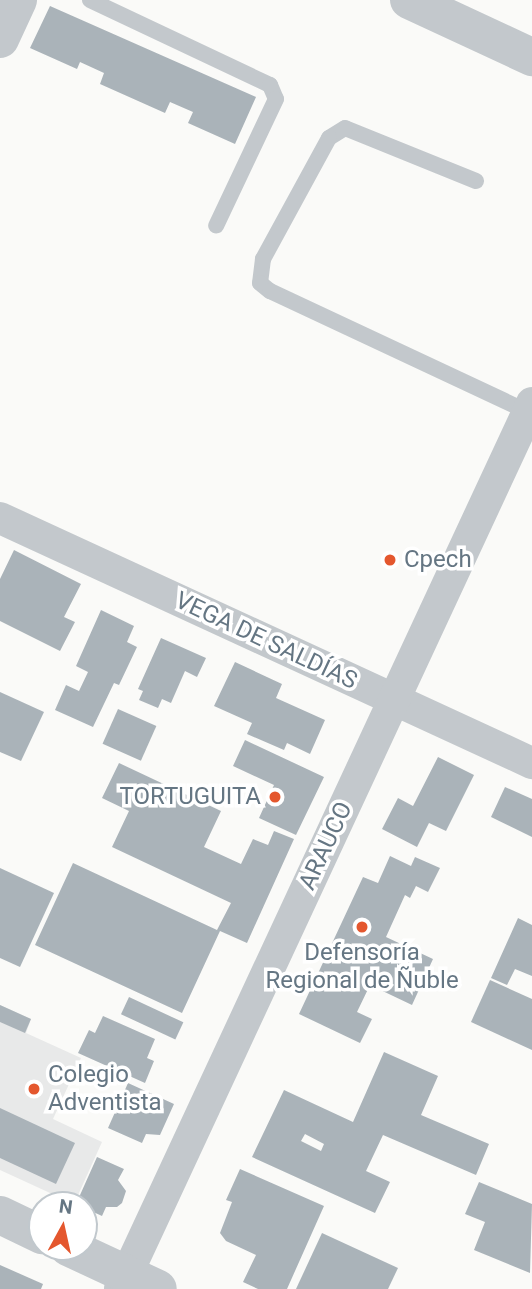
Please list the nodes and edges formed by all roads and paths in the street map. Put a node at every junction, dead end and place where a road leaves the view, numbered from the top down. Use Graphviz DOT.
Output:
graph roads {
  1 [pos="18,0"];
  2 [pos="90,0"];
  3 [pos="409,0"];
  4 [pos="0,39"];
  5 [pos="532,57"];
  6 [pos="476,181"];
  7 [pos="216,226"];
  8 [pos="530,407"];
  9 [pos="0,518"];
  10 [pos="394,700"];
  11 [pos="532,763"];
  12 [pos="0,1215"];
  13 [pos="28,1228"];
  14 [pos="93,1261"];
  15 [pos="135,1284"];
  1 -- 4 [label="street"];
  2 -- 7 [label="lane"];
  3 -- 5 [label="street"];
  6 -- 8 [label="lane"];
  8 -- 10 [label="street, ARAUCO"];
  9 -- 10 [label="street, VEGA DE SALDÍAS"];
  10 -- 11 [label="street, VEGA DE SALDÍAS"];
  10 -- 15 [label="street, ARAUCO"];
  12 -- 13 [label="street"];
  14 -- 15 [label="street"];
}
